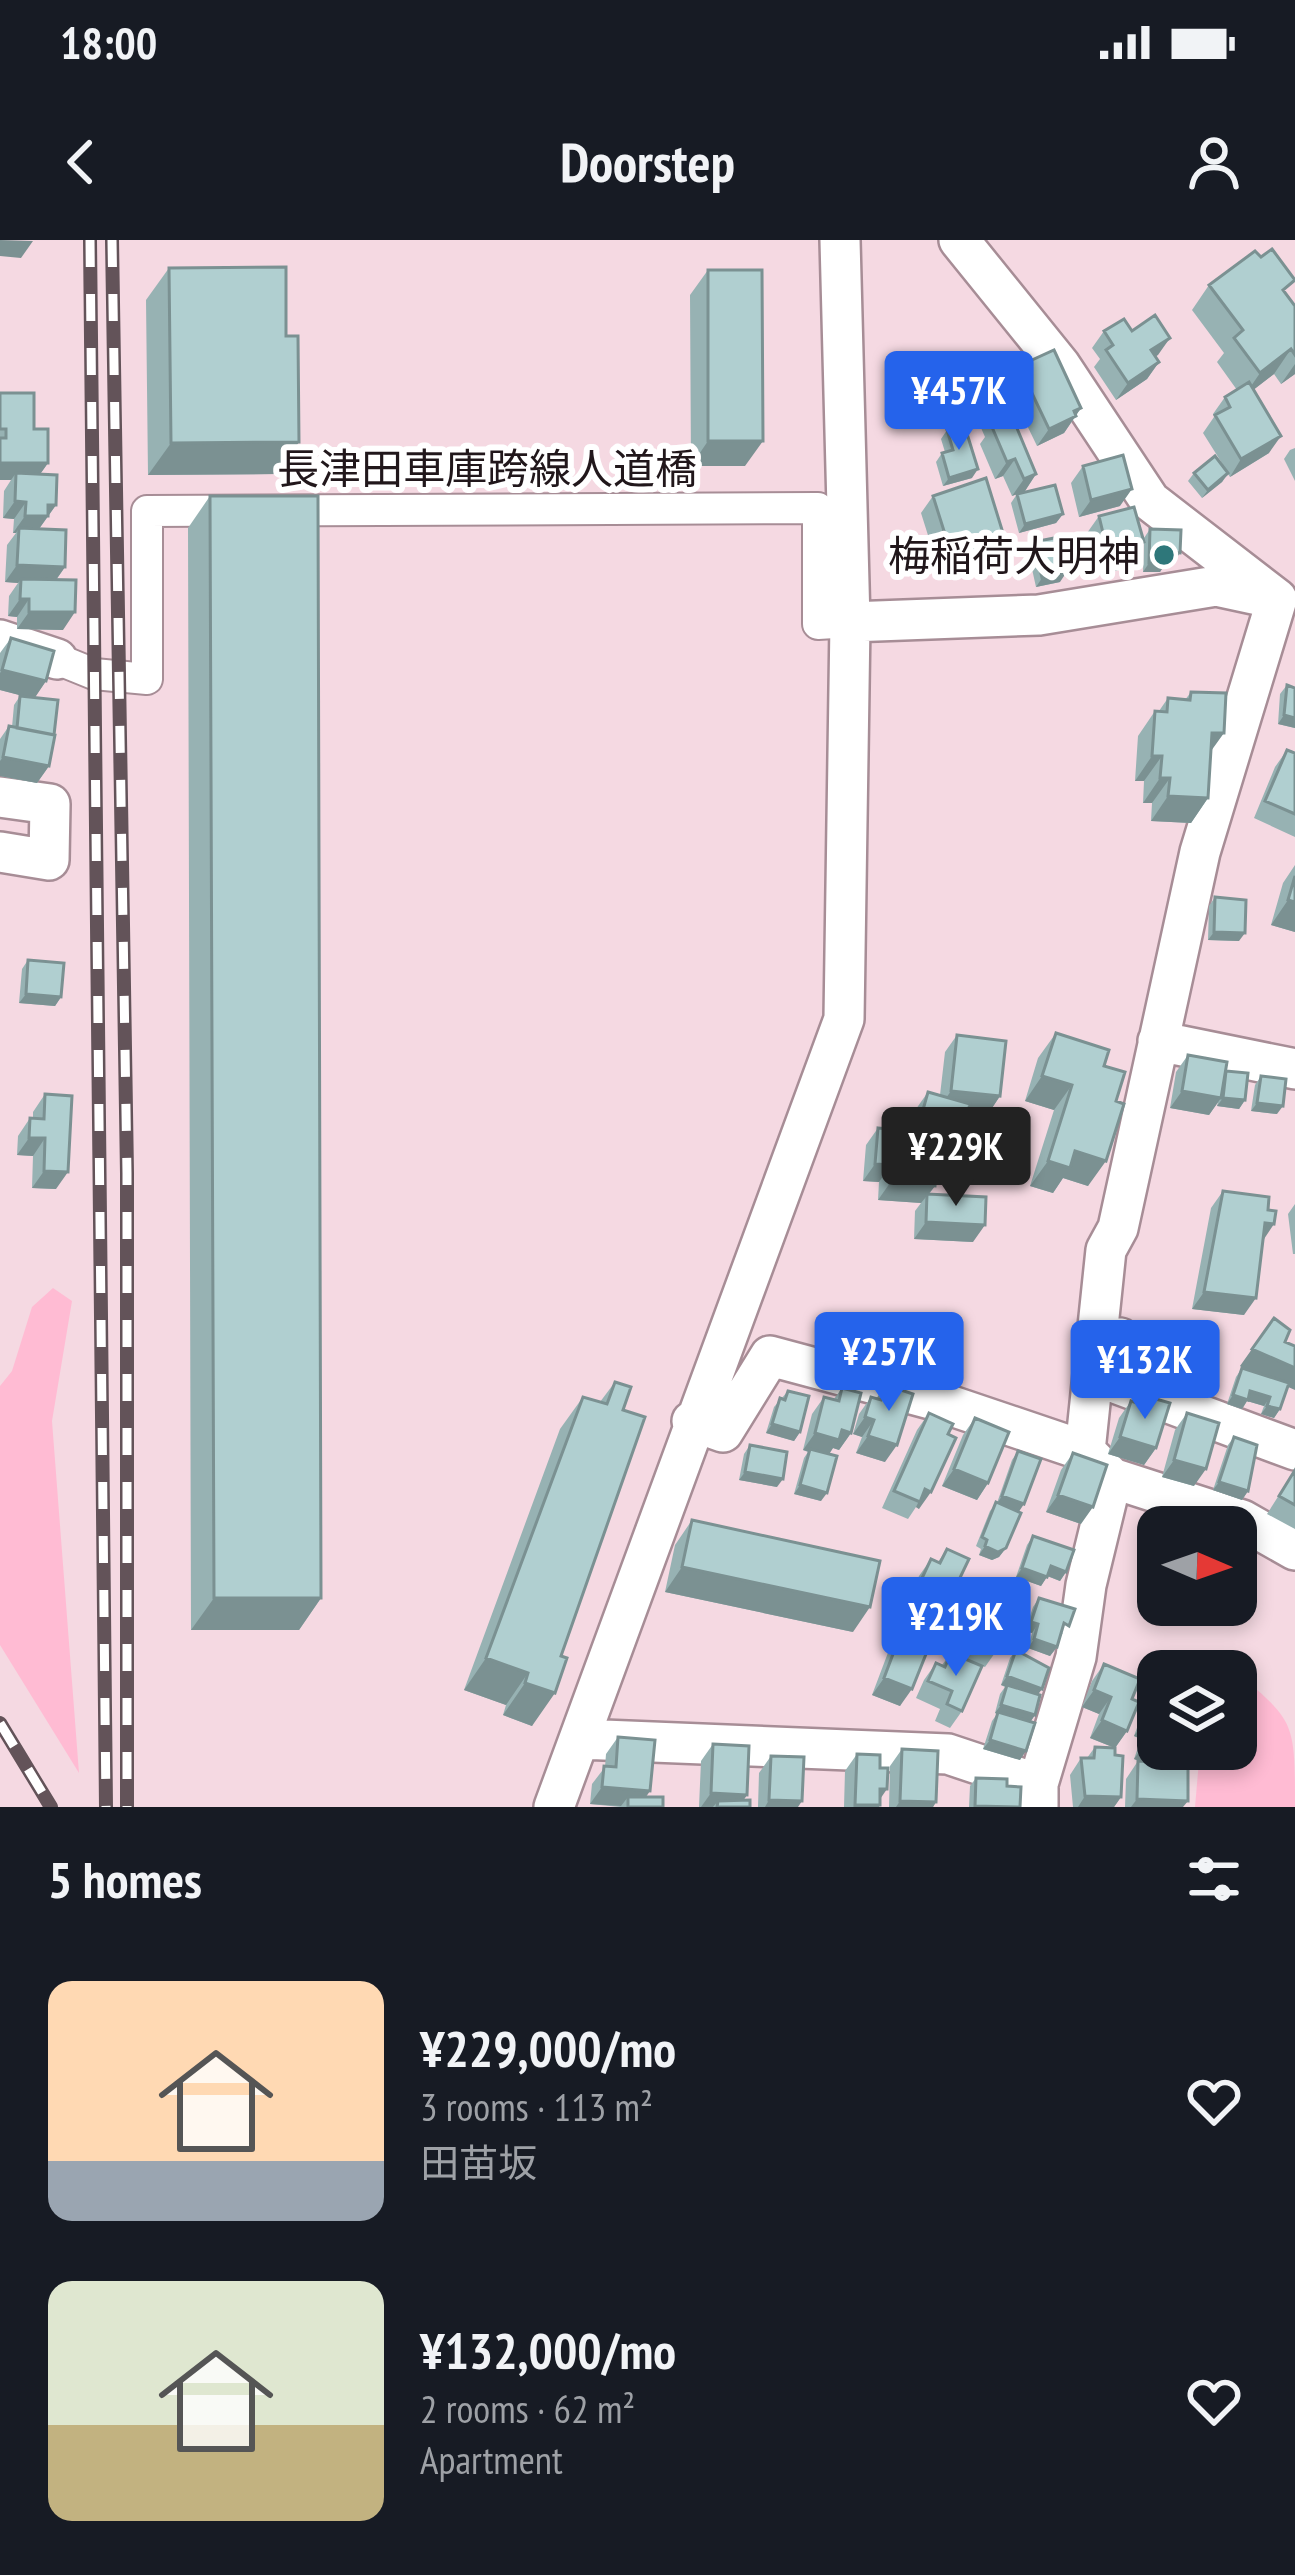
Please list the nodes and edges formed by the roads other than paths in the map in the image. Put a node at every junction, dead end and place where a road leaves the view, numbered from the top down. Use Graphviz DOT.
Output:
graph roads {
  1 [pos="840,240"];
  2 [pos="959,240"];
  3 [pos="1286,602"];
  4 [pos="834,617"];
  5 [pos="0,640"];
  6 [pos="57,659"];
  7 [pos="0,796"];
  8 [pos="0,852"];
  9 [pos="1158,1041"];
  10 [pos="1295,1069"];
  11 [pos="1118,1228"];
  12 [pos="692,1421"];
  13 [pos="1295,1450"];
  14 [pos="1099,1465"];
  15 [pos="1295,1550"];
  16 [pos="579,1738"];
  17 [pos="1038,1796"];
  18 [pos="554,1807"];
  1 -- 4 [label="street"];
  2 -- 3 [label="street"];
  3 -- 4 [label="street"];
  3 -- 9 [label="street"];
  4 -- 6 [label="street, 長津田車庫跨線人道橋"];
  4 -- 12 [label="street"];
  5 -- 6 [label="street"];
  7 -- 8 [label="street"];
  9 -- 10 [label="street"];
  9 -- 11 [label="street"];
  11 -- 13 [label="street"];
  11 -- 14 [label="street"];
  12 -- 14 [label="street"];
  12 -- 16 [label="street"];
  14 -- 15 [label="street"];
  14 -- 17 [label="street"];
  16 -- 17 [label="street"];
  16 -- 18 [label="street"];
}
